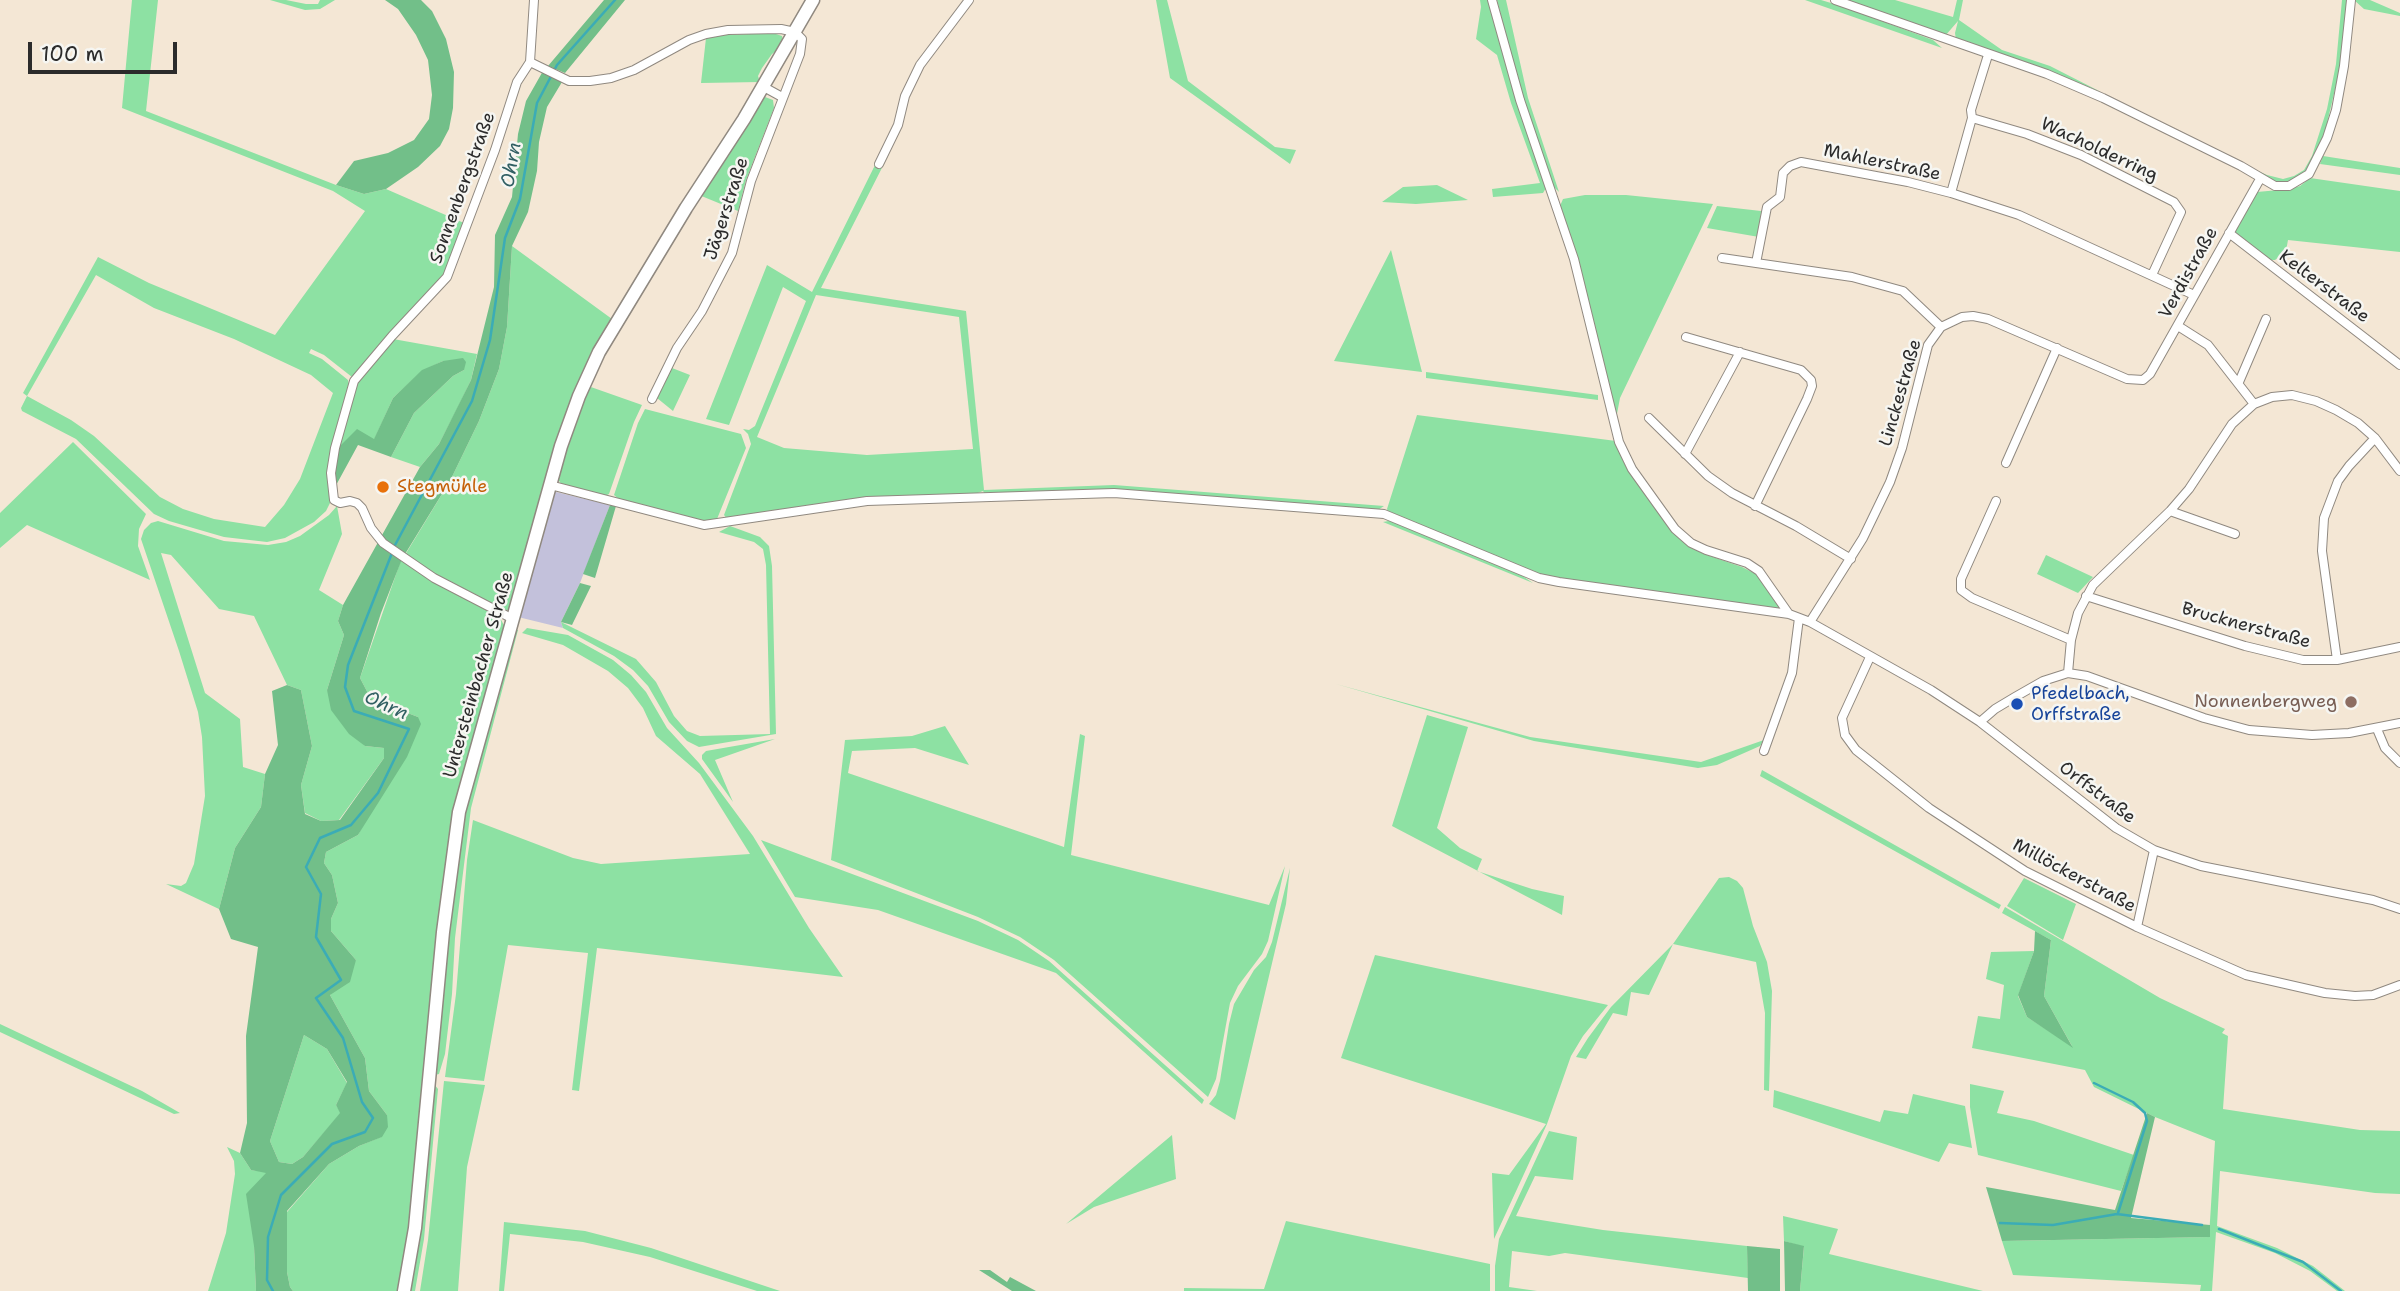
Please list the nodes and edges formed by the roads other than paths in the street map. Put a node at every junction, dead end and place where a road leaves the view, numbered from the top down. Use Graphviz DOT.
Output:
graph roads {
  1 [pos="534,0"];
  2 [pos="813,0"];
  3 [pos="969,0"];
  4 [pos="1492,0"];
  5 [pos="1835,0"];
  6 [pos="2351,0"];
  7 [pos="795,32"];
  8 [pos="1988,55"];
  9 [pos="530,62"];
  10 [pos="762,86"];
  11 [pos="782,97"];
  12 [pos="1972,118"];
  13 [pos="879,164"];
  14 [pos="2260,179"];
  15 [pos="1951,193"];
  16 [pos="2229,233"];
  17 [pos="1722,258"];
  18 [pos="1756,263"];
  19 [pos="2152,275"];
  20 [pos="2194,295"];
  21 [pos="2266,319"];
  22 [pos="2178,326"];
  23 [pos="1941,327"];
  24 [pos="1686,337"];
  25 [pos="2057,348"];
  26 [pos="1740,352"];
  27 [pos="2400,365"];
  28 [pos="2143,380"];
  29 [pos="2239,382"];
  30 [pos="652,400"];
  31 [pos="2254,404"];
  32 [pos="1649,418"];
  33 [pos="2375,438"];
  34 [pos="1685,454"];
  35 [pos="2006,463"];
  36 [pos="2400,471"];
  37 [pos="550,485"];
  38 [pos="1996,501"];
  39 [pos="1755,506"];
  40 [pos="2170,511"];
  41 [pos="2235,534"];
  42 [pos="1851,559"];
  43 [pos="2086,596"];
  44 [pos="1789,614"];
  45 [pos="1799,618"];
  46 [pos="513,619"];
  47 [pos="1810,622"];
  48 [pos="2071,640"];
  49 [pos="2400,647"];
  50 [pos="1870,657"];
  51 [pos="2337,660"];
  52 [pos="2068,673"];
  53 [pos="1980,722"];
  54 [pos="2400,723"];
  55 [pos="2377,729"];
  56 [pos="1764,751"];
  57 [pos="2400,763"];
  58 [pos="2154,850"];
  59 [pos="2400,909"];
  60 [pos="2137,927"];
  61 [pos="2400,985"];
  62 [pos="404,1291"];
  1 -- 9 [label="street"];
  2 -- 7 [label="main road, Untersteinbacher Straße"];
  3 -- 13 [label="street"];
  4 -- 44 [label="street"];
  5 -- 8 [label="street"];
  6 -- 14 [label="street"];
  7 -- 9 [label="street"];
  7 -- 10 [label="main road, Untersteinbacher Straße"];
  7 -- 11 [label="street, Jägerstraße"];
  8 -- 12 [label="street"];
  8 -- 14 [label="street"];
  9 -- 46 [label="street, Sonnenbergstraße"];
  10 -- 11 [label="street"];
  10 -- 37 [label="main road, Untersteinbacher Straße"];
  11 -- 30 [label="street, Jägerstraße"];
  12 -- 15 [label="street"];
  12 -- 19 [label="street, Wacholderring"];
  14 -- 16 [label="street, Verdistraße"];
  15 -- 18 [label="street, Mahlerstraße"];
  15 -- 19 [label="street"];
  16 -- 20 [label="street, Verdistraße"];
  16 -- 27 [label="street, Kelterstraße"];
  17 -- 18 [label="street"];
  18 -- 23 [label="street"];
  19 -- 20 [label="street"];
  20 -- 22 [label="street, Verdistraße"];
  21 -- 29 [label="street"];
  22 -- 28 [label="street, Verdistraße"];
  22 -- 29 [label="street"];
  23 -- 25 [label="street, Linckestraße"];
  23 -- 42 [label="street, Linckestraße"];
  24 -- 26 [label="street"];
  25 -- 28 [label="street, Linckestraße"];
  25 -- 35 [label="street"];
  26 -- 34 [label="street"];
  26 -- 39 [label="street"];
  29 -- 31 [label="street"];
  31 -- 33 [label="street"];
  31 -- 40 [label="street"];
  32 -- 34 [label="street"];
  33 -- 36 [label="street"];
  33 -- 51 [label="street"];
  34 -- 39 [label="street"];
  37 -- 44 [label="street, Orffstraße"];
  37 -- 46 [label="main road, Untersteinbacher Straße"];
  38 -- 48 [label="street"];
  39 -- 42 [label="street"];
  40 -- 41 [label="street"];
  40 -- 43 [label="street"];
  42 -- 47 [label="street, Linckestraße"];
  43 -- 48 [label="street"];
  43 -- 51 [label="street, Brucknerstraße"];
  44 -- 45 [label="street, Orffstraße"];
  45 -- 47 [label="street, Orffstraße"];
  45 -- 56 [label="street"];
  46 -- 62 [label="main road, Untersteinbacher Straße"];
  47 -- 50 [label="street, Orffstraße"];
  48 -- 52 [label="street"];
  49 -- 51 [label="street, Brucknerstraße"];
  50 -- 53 [label="street, Orffstraße"];
  50 -- 60 [label="street, Millöckerstraße"];
  52 -- 53 [label="street"];
  52 -- 55 [label="street"];
  53 -- 58 [label="street, Orffstraße"];
  54 -- 55 [label="street"];
  55 -- 57 [label="street"];
  58 -- 59 [label="street, Orffstraße"];
  58 -- 60 [label="street"];
  60 -- 61 [label="street, Millöckerstraße"];
}
